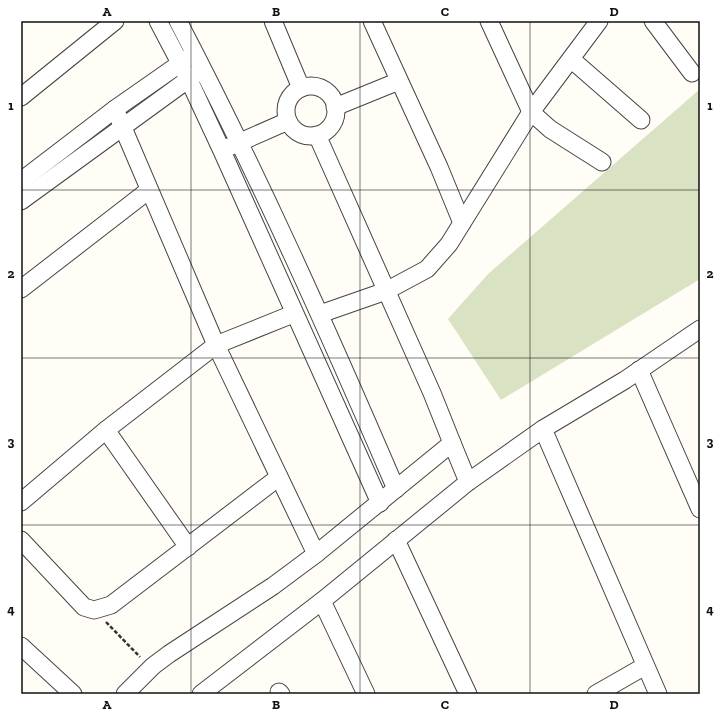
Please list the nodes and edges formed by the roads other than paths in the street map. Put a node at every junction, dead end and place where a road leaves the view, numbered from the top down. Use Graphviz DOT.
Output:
graph roads {
  1 [pos="115,21"];
  2 [pos="158,21"];
  3 [pos="178,21"];
  4 [pos="273,21"];
  5 [pos="372,21"];
  6 [pos="489,21"];
  7 [pos="653,21"];
  8 [pos="593,24"];
  9 [pos="195,53"];
  10 [pos="571,59"];
  11 [pos="180,63"];
  12 [pos="204,69"];
  13 [pos="692,73"];
  14 [pos="188,78"];
  15 [pos="399,80"];
  16 [pos="301,88"];
  17 [pos="21,97"];
  18 [pos="336,107"];
  19 [pos="115,109"];
  20 [pos="531,112"];
  21 [pos="641,120"];
  22 [pos="288,121"];
  23 [pos="122,126"];
  24 [pos="317,136"];
  25 [pos="239,142"];
  26 [pos="222,151"];
  27 [pos="602,162"];
  28 [pos="21,181"];
  29 [pos="149,190"];
  30 [pos="21,201"];
  31 [pos="462,223"];
  32 [pos="21,289"];
  33 [pos="386,290"];
  34 [pos="293,314"];
  35 [pos="320,314"];
  36 [pos="700,329"];
  37 [pos="216,345"];
  38 [pos="639,370"];
  39 [pos="543,429"];
  40 [pos="106,430"];
  41 [pos="452,443"];
  42 [pos="279,477"];
  43 [pos="468,482"];
  44 [pos="396,490"];
  45 [pos="21,502"];
  46 [pos="380,503"];
  47 [pos="700,509"];
  48 [pos="21,540"];
  49 [pos="396,540"];
  50 [pos="188,547"];
  51 [pos="316,554"];
  52 [pos="322,601"];
  53 [pos="21,646"];
  54 [pos="645,666"];
  55 [pos="73,694"];
  56 [pos="125,694"];
  57 [pos="200,694"];
  58 [pos="366,694"];
  59 [pos="468,694"];
  60 [pos="596,694"];
  61 [pos="658,694"];
  1 -- 17 [label="street"];
  2 -- 11 [label="street"];
  3 -- 9 [label="street"];
  4 -- 16 [label="street"];
  5 -- 15 [label="street"];
  6 -- 20 [label="street"];
  7 -- 13 [label="street"];
  8 -- 10 [label="street"];
  9 -- 11 [label="street"];
  9 -- 12 [label="street"];
  10 -- 20 [label="street"];
  10 -- 21 [label="street"];
  11 -- 14 [label="street"];
  11 -- 19 [label="street"];
  12 -- 14 [label="street"];
  12 -- 25 [label="street"];
  14 -- 23 [label="street"];
  14 -- 26 [label="street"];
  15 -- 18 [label="street"];
  15 -- 31 [label="street"];
  16 -- 18 [label="street"];
  16 -- 22 [label="street"];
  18 -- 24 [label="street"];
  19 -- 23 [label="street"];
  19 -- 28 [label="street"];
  20 -- 27 [label="street"];
  20 -- 31 [label="street"];
  22 -- 24 [label="street"];
  22 -- 25 [label="street"];
  23 -- 29 [label="street"];
  23 -- 30 [label="street"];
  24 -- 33 [label="street"];
  25 -- 26 [label="street"];
  25 -- 35 [label="street"];
  26 -- 34 [label="street"];
  29 -- 32 [label="street"];
  29 -- 37 [label="street"];
  31 -- 33 [label="street"];
  33 -- 35 [label="street"];
  33 -- 41 [label="street"];
  34 -- 37 [label="street"];
  34 -- 46 [label="street"];
  35 -- 44 [label="street"];
  36 -- 38 [label="street"];
  37 -- 40 [label="street"];
  37 -- 42 [label="street"];
  38 -- 39 [label="street"];
  38 -- 47 [label="street"];
  39 -- 43 [label="street"];
  39 -- 54 [label="street"];
  40 -- 45 [label="street"];
  40 -- 50 [label="street"];
  41 -- 43 [label="street"];
  41 -- 44 [label="street"];
  42 -- 50 [label="street"];
  42 -- 51 [label="street"];
  43 -- 49 [label="street"];
  44 -- 46 [label="street"];
  46 -- 51 [label="street"];
  48 -- 50 [label="street"];
  49 -- 52 [label="street"];
  49 -- 59 [label="street"];
  51 -- 56 [label="street"];
  52 -- 57 [label="street"];
  52 -- 58 [label="street"];
  53 -- 55 [label="street"];
  54 -- 60 [label="street"];
  54 -- 61 [label="street"];
}
